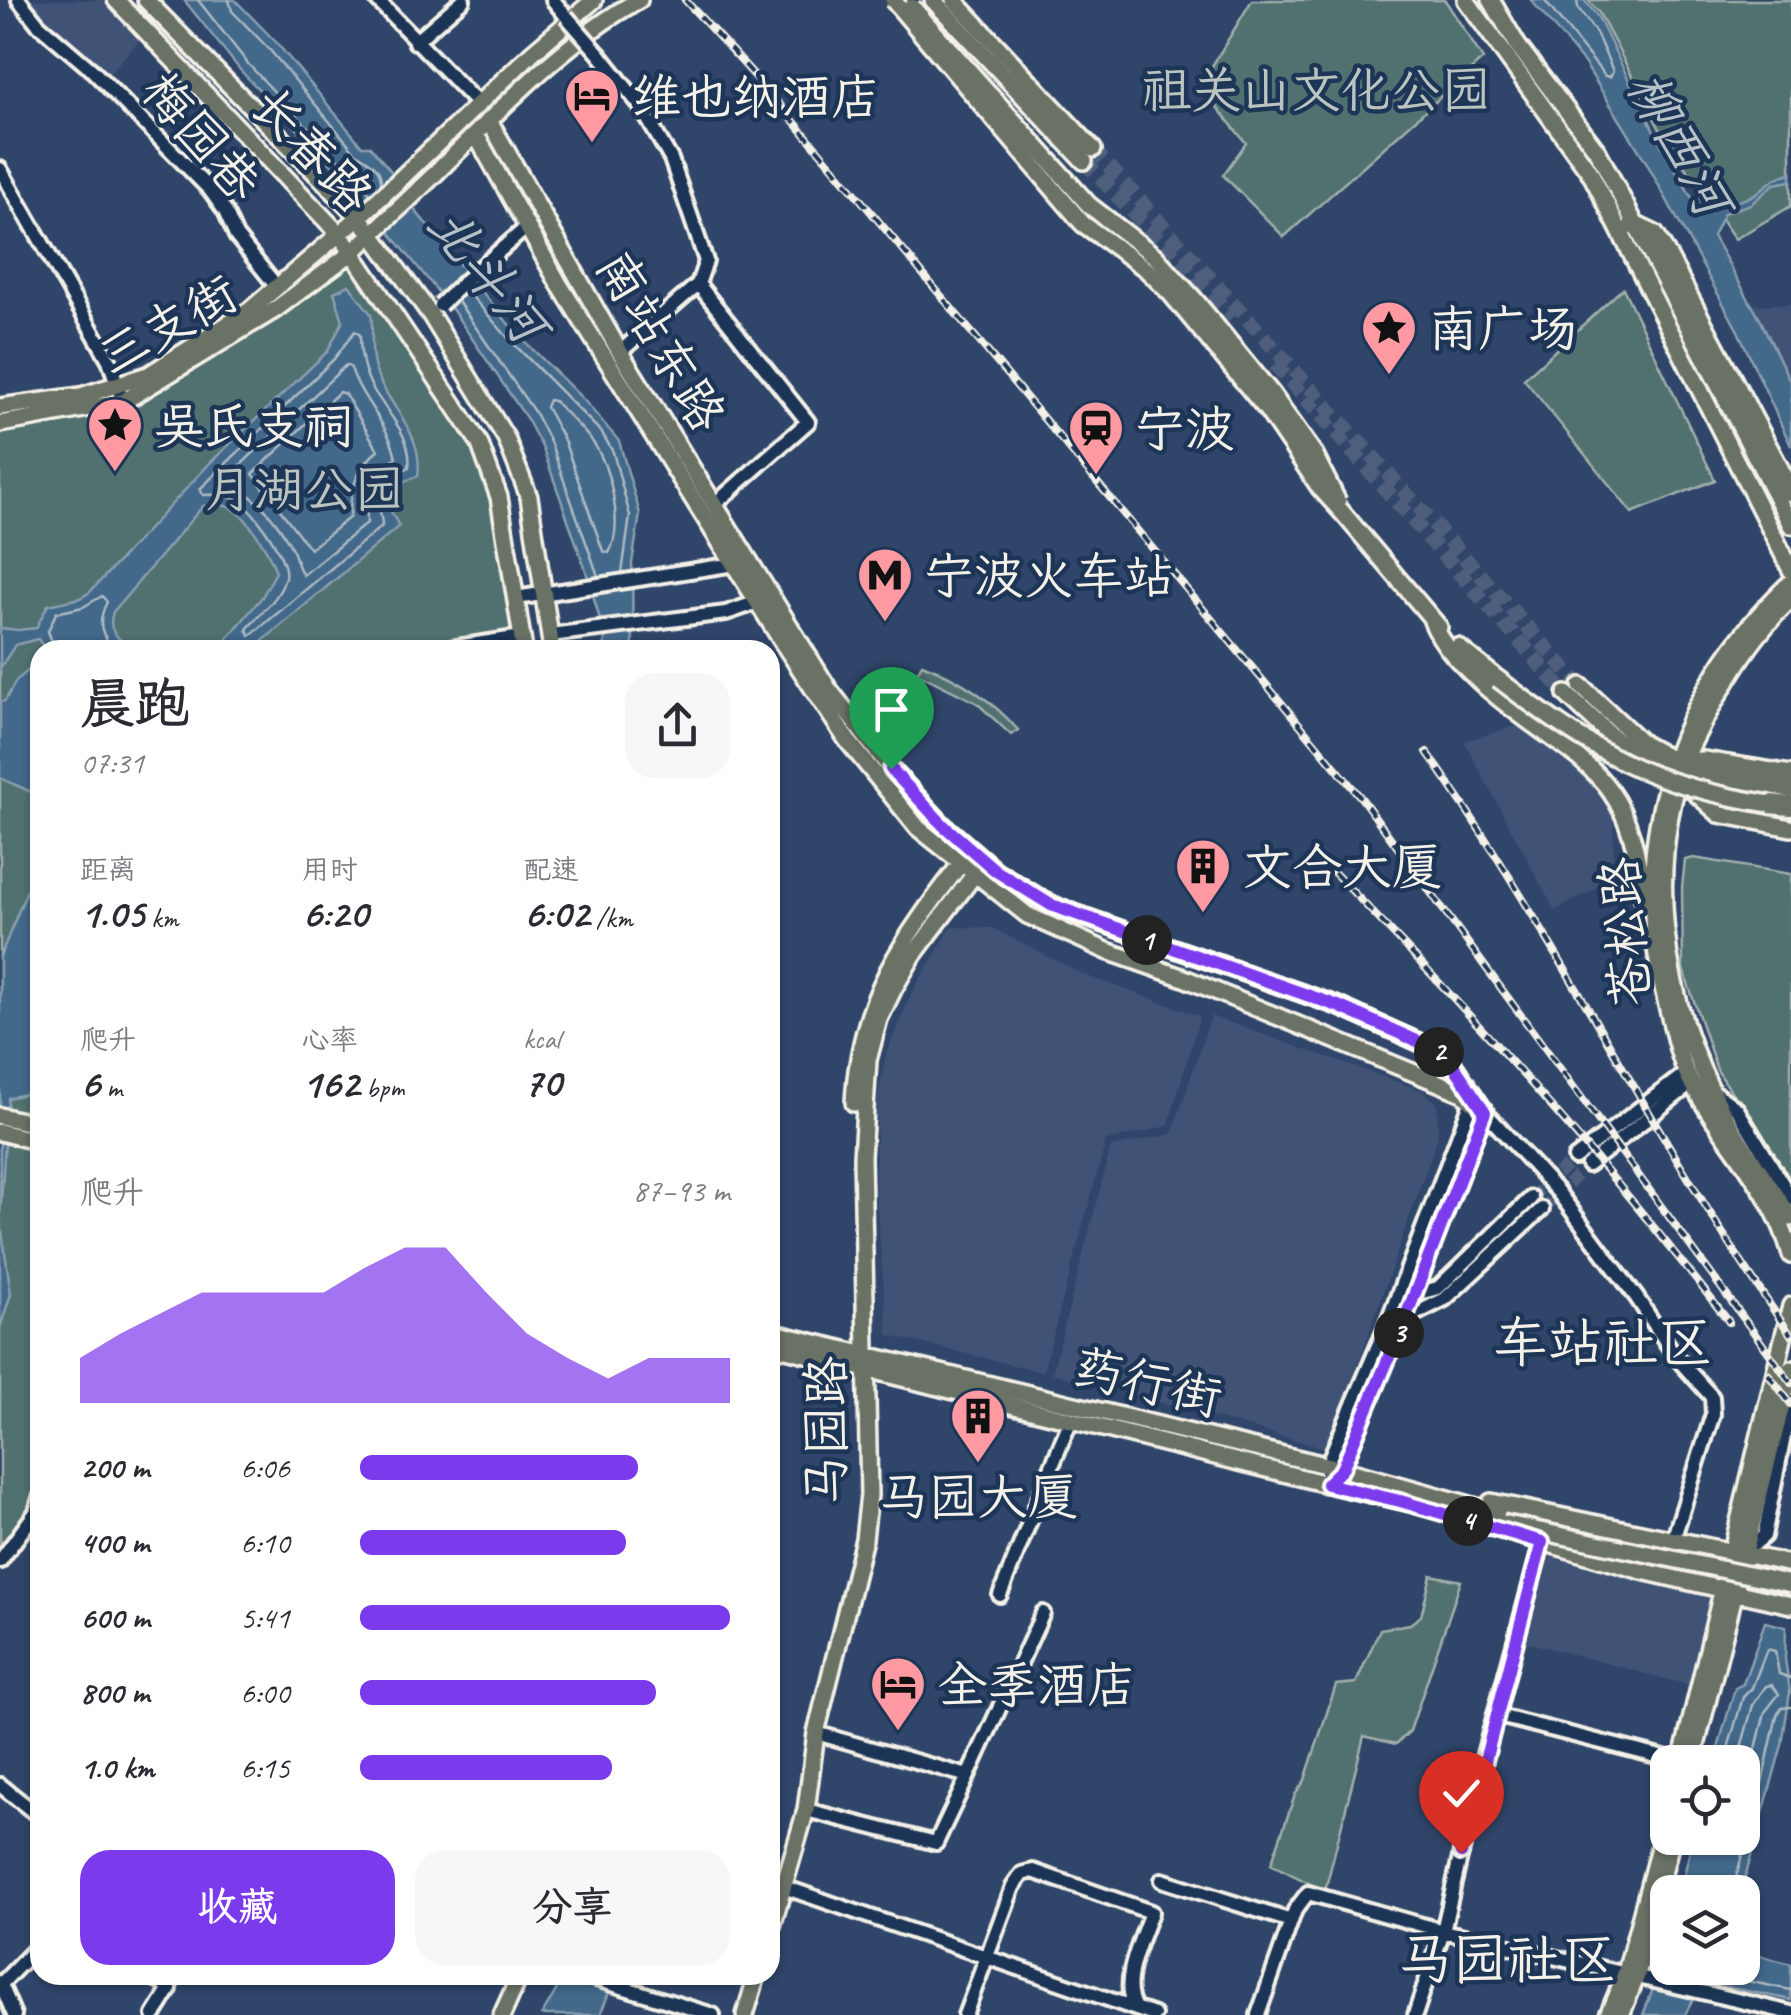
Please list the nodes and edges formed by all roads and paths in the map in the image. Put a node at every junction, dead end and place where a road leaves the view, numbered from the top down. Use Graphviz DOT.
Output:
graph roads {
  1 [pos="19,0"];
  2 [pos="116,0"];
  3 [pos="146,0"];
  4 [pos="377,0"];
  5 [pos="462,0"];
  6 [pos="594,0"];
  7 [pos="639,0"];
  8 [pos="893,0"];
  9 [pos="906,0"];
  10 [pos="933,0"];
  11 [pos="954,0"];
  12 [pos="1466,0"];
  13 [pos="1491,0"];
  14 [pos="561,5"];
  15 [pos="415,42"];
  16 [pos="478,104"];
  17 [pos="490,122"];
  18 [pos="476,136"];
  19 [pos="0,170"];
  20 [pos="363,215"];
  21 [pos="527,226"];
  22 [pos="1633,226"];
  23 [pos="375,231"];
  24 [pos="341,236"];
  25 [pos="354,252"];
  26 [pos="698,284"];
  27 [pos="277,288"];
  28 [pos="435,309"];
  29 [pos="620,352"];
  30 [pos="121,394"];
  31 [pos="0,407"];
  32 [pos="0,424"];
  33 [pos="1791,492"];
  34 [pos="715,504"];
  35 [pos="1342,512"];
  36 [pos="1791,525"];
  37 [pos="741,563"];
  38 [pos="1791,570"];
  39 [pos="1791,582"];
  40 [pos="544,592"];
  41 [pos="516,598"];
  42 [pos="765,599"];
  43 [pos="1791,599"];
  44 [pos="1432,621"];
  45 [pos="522,640"];
  46 [pos="551,640"];
  47 [pos="557,640"];
  48 [pos="1574,690"];
  49 [pos="1678,766"];
  50 [pos="1791,774"];
  51 [pos="1791,788"];
  52 [pos="1770,804"];
  53 [pos="1791,807"];
  54 [pos="1791,828"];
  55 [pos="973,863"];
  56 [pos="1687,1073"];
  57 [pos="1711,1090"];
  58 [pos="1472,1100"];
  59 [pos="1485,1112"];
  60 [pos="0,1116"];
  61 [pos="30,1130"];
  62 [pos="0,1132"];
  63 [pos="30,1132"];
  64 [pos="1581,1162"];
  65 [pos="1786,1183"];
  66 [pos="1531,1198"];
  67 [pos="1791,1198"];
  68 [pos="1542,1210"];
  69 [pos="1791,1218"];
  70 [pos="1791,1255"];
  71 [pos="1415,1294"];
  72 [pos="1791,1306"];
  73 [pos="1405,1319"];
  74 [pos="780,1335"];
  75 [pos="780,1347"];
  76 [pos="865,1361"];
  77 [pos="1791,1369"];
  78 [pos="1791,1401"];
  79 [pos="1071,1419"];
  80 [pos="1335,1467"];
  81 [pos="1327,1484"];
  82 [pos="1407,1496"];
  83 [pos="1504,1519"];
  84 [pos="30,1520"];
  85 [pos="1673,1540"];
  86 [pos="1542,1542"];
  87 [pos="1741,1550"];
  88 [pos="0,1560"];
  89 [pos="1791,1564"];
  90 [pos="1791,1576"];
  91 [pos="1791,1584"];
  92 [pos="1723,1589"];
  93 [pos="1000,1595"];
  94 [pos="1791,1604"];
  95 [pos="1043,1613"];
  96 [pos="1495,1714"];
  97 [pos="816,1733"];
  98 [pos="1685,1745"];
  99 [pos="1696,1745"];
  100 [pos="1650,1754"];
  101 [pos="968,1776"];
  102 [pos="0,1784"];
  103 [pos="30,1809"];
  104 [pos="806,1810"];
  105 [pos="1660,1855"];
  106 [pos="1667,1855"];
  107 [pos="1162,1880"];
  108 [pos="784,1887"];
  109 [pos="780,1900"];
  110 [pos="1291,1921"];
  111 [pos="1442,1931"];
  112 [pos="30,1954"];
  113 [pos="988,1957"];
  114 [pos="1635,1974"];
  115 [pos="1,1984"];
  116 [pos="165,1985"];
  117 [pos="516,1985"];
  118 [pos="618,1985"];
  119 [pos="754,1985"];
  120 [pos="1136,2008"];
  121 [pos="1791,2013"];
  122 [pos="14,2015"];
  123 [pos="154,2015"];
  124 [pos="502,2015"];
  125 [pos="713,2015"];
  126 [pos="745,2015"];
  127 [pos="965,2015"];
  128 [pos="1154,2015"];
  129 [pos="1258,2015"];
  130 [pos="1416,2015"];
  131 [pos="1608,2015"];
  132 [pos="1621,2015"];
  1 -- 27 [label="street, 梅园巷"];
  2 -- 24 [label="main road, 长春路"];
  3 -- 20 [label="main road, 长春路"];
  4 -- 15 [label="street"];
  5 -- 15 [label="street"];
  6 -- 16 [label="main road"];
  7 -- 17 [label="main road"];
  8 -- 35 [label="main road, bridge"];
  9 -- 35 [label="main road, bridge"];
  10 -- 11 [label="main road"];
  12 -- 38 [label="main road"];
  13 -- 22 [label="main road"];
  14 -- 26 [label="street, bridge"];
  15 -- 16 [label="street"];
  16 -- 20 [label="main road, bridge"];
  17 -- 18 [label="main road"];
  17 -- 29 [label="main road, 南站东路"];
  18 -- 21 [label="main road, 南站东路"];
  18 -- 23 [label="main road, bridge"];
  19 -- 30 [label="street"];
  20 -- 23 [label="main road, 长春路"];
  20 -- 24 [label="main road, 三支街"];
  21 -- 28 [label="street, bridge"];
  21 -- 37 [label="main road, 南站东路"];
  22 -- 33 [label="highway"];
  22 -- 36 [label="main road"];
  23 -- 25 [label="main road, 三支街"];
  23 -- 28 [label="main road, 长春路"];
  24 -- 25 [label="main road, 长春路"];
  24 -- 27 [label="main road, 三支街"];
  25 -- 30 [label="main road, 三支街"];
  25 -- 41 [label="main road, 长春路"];
  26 -- 29 [label="street"];
  26 -- 34 [label="street"];
  27 -- 30 [label="main road, 三支街"];
  28 -- 40 [label="main road, 长春路"];
  29 -- 34 [label="main road, 南站东路"];
  30 -- 31 [label="main road, 三支街"];
  30 -- 32 [label="main road, 三支街"];
  34 -- 37 [label="main road, 南站东路"];
  35 -- 44 [label="main road"];
  37 -- 40 [label="street"];
  37 -- 42 [label="main road, 南站东路"];
  39 -- 49 [label="main road, 苍松路"];
  40 -- 41 [label="street"];
  40 -- 46 [label="main road, 长春路"];
  41 -- 45 [label="main road, 长春路"];
  42 -- 47 [label="street"];
  42 -- 55 [label="main road, 南站东路"];
  43 -- 49 [label="main road, 苍松路"];
  44 -- 52 [label="main road, bridge"];
  44 -- 56 [label="main road"];
  48 -- 49 [label="main road"];
  49 -- 50 [label="main road"];
  49 -- 51 [label="highway"];
  49 -- 54 [label="main road"];
  49 -- 56 [label="main road, 苍松路"];
  49 -- 57 [label="main road, 苍松路"];
  52 -- 53 [label="highway"];
  55 -- 58 [label="main road"];
  55 -- 59 [label="main road"];
  55 -- 76 [label="main road, 马园路"];
  56 -- 64 [label="street, 苍松路"];
  56 -- 70 [label="main road, 苍松路"];
  57 -- 65 [label="street"];
  57 -- 69 [label="main road, 苍松路"];
  58 -- 59 [label="main road"];
  58 -- 80 [label="street"];
  59 -- 71 [label="street"];
  59 -- 85 [label="street"];
  60 -- 61 [label="main road"];
  62 -- 63 [label="main road"];
  65 -- 67 [label="street"];
  66 -- 71 [label="street"];
  68 -- 73 [label="street"];
  71 -- 73 [label="street"];
  72 -- 87 [label="main road"];
  73 -- 80 [label="street"];
  74 -- 76 [label="main road, 药行街"];
  75 -- 76 [label="main road, 药行街"];
  76 -- 79 [label="main road, 药行街"];
  76 -- 80 [label="main road, 药行街"];
  76 -- 97 [label="main road, 马园路"];
  77 -- 99 [label="main road"];
  78 -- 87 [label="street"];
  79 -- 81 [label="main road, 药行街"];
  79 -- 93 [label="street"];
  80 -- 81 [label="street"];
  80 -- 82 [label="main road, 药行街"];
  81 -- 82 [label="main road, 药行街"];
  82 -- 83 [label="main road, 药行街"];
  82 -- 85 [label="main road"];
  82 -- 86 [label="main road"];
  83 -- 90 [label="main road"];
  83 -- 91 [label="main road, bridge"];
  84 -- 88 [label="street"];
  85 -- 87 [label="main road"];
  86 -- 92 [label="main road"];
  86 -- 96 [label="street"];
  87 -- 89 [label="main road"];
  87 -- 92 [label="main road"];
  92 -- 94 [label="main road"];
  92 -- 98 [label="main road"];
  95 -- 101 [label="street"];
  96 -- 100 [label="street"];
  96 -- 111 [label="street"];
  97 -- 101 [label="street"];
  97 -- 104 [label="main road, 马园路"];
  101 -- 104 [label="street"];
  102 -- 103 [label="street"];
  104 -- 108 [label="main road, 马园路"];
  105 -- 114 [label="main road"];
  106 -- 114 [label="main road"];
  107 -- 110 [label="street"];
  108 -- 109 [label="main road, 马园路"];
  108 -- 113 [label="street"];
  110 -- 111 [label="street"];
  110 -- 129 [label="street"];
  111 -- 114 [label="street"];
  111 -- 130 [label="street"];
  112 -- 115 [label="street"];
  113 -- 120 [label="street"];
  113 -- 120 [label="street"];
  113 -- 127 [label="street"];
  114 -- 121 [label="street"];
  114 -- 131 [label="main road"];
  114 -- 132 [label="main road"];
  115 -- 122 [label="street"];
  116 -- 123 [label="street"];
  117 -- 124 [label="main road"];
  118 -- 125 [label="street"];
  119 -- 126 [label="main road"];
  120 -- 128 [label="street"];
}
